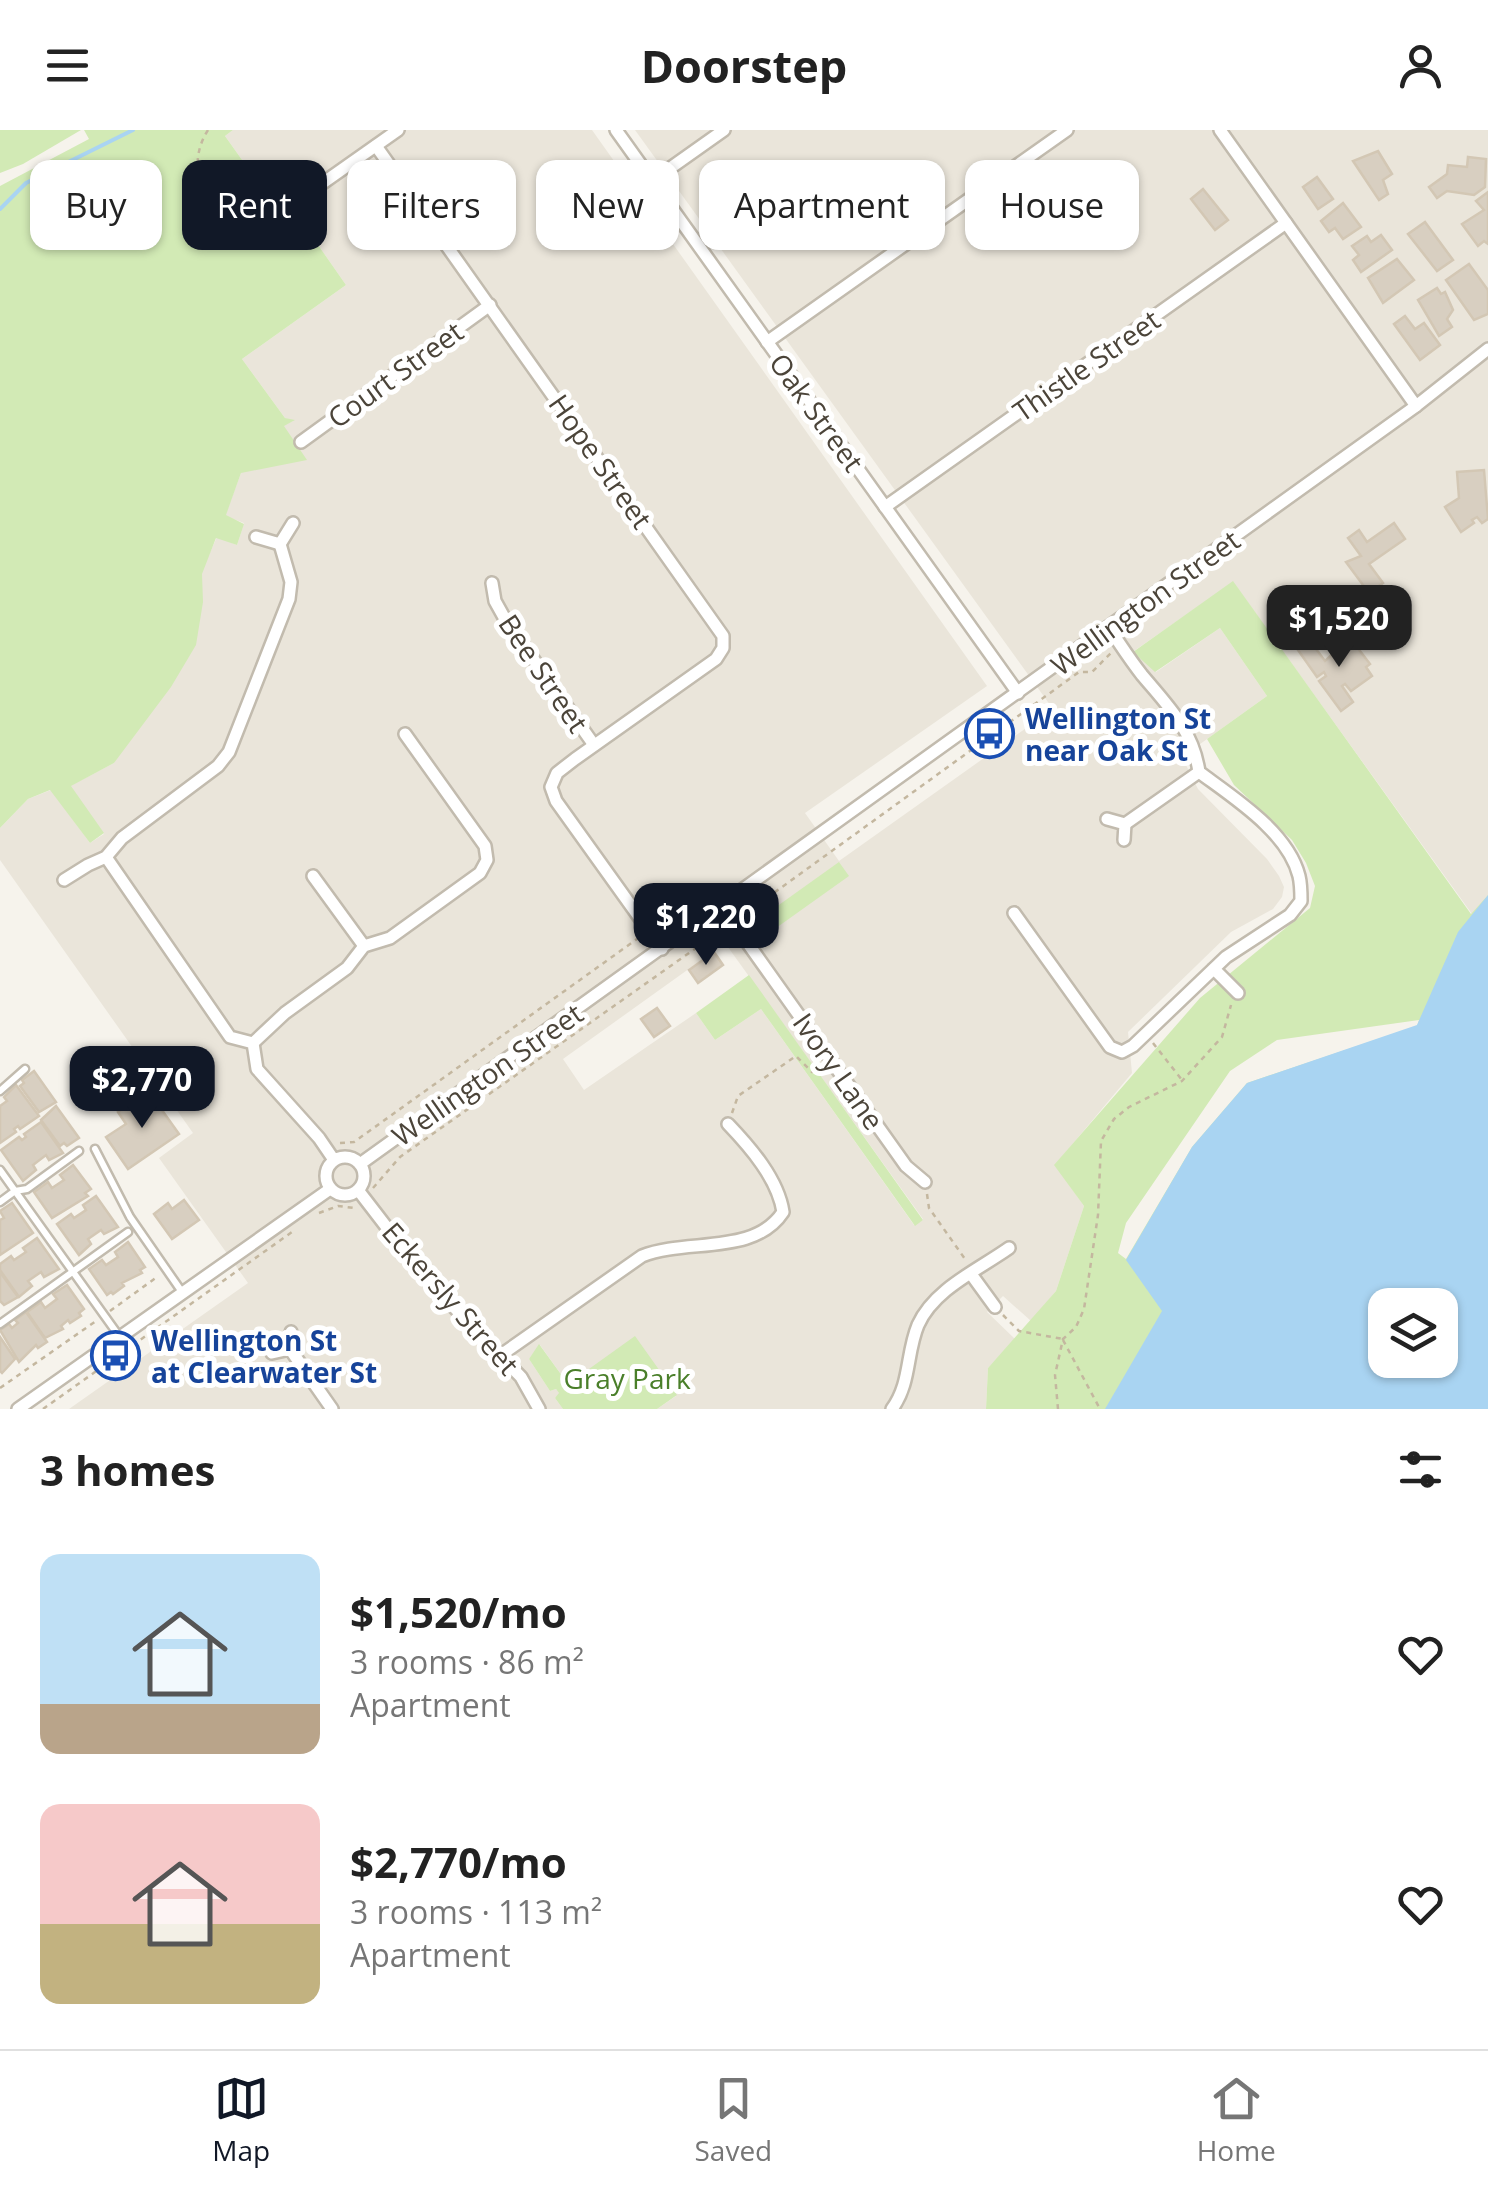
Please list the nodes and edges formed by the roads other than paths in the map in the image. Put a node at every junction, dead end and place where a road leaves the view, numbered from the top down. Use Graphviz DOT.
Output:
graph roads {
  1 [pos="398,130"];
  2 [pos="616,130"];
  3 [pos="724,130"];
  4 [pos="1067,130"];
  5 [pos="1220,130"];
  6 [pos="376,146"];
  7 [pos="637,160"];
  8 [pos="679,162"];
  9 [pos="327,180"];
  10 [pos="679,219"];
  11 [pos="1286,223"];
  12 [pos="490,305"];
  13 [pos="767,342"];
  14 [pos="1488,350"];
  15 [pos="1416,406"];
  16 [pos="301,442"];
  17 [pos="886,507"];
  18 [pos="293,523"];
  19 [pos="256,537"];
  20 [pos="280,544"];
  21 [pos="492,583"];
  22 [pos="1110,628"];
  23 [pos="1018,693"];
  24 [pos="405,734"];
  25 [pos="594,745"];
  26 [pos="1199,772"];
  27 [pos="1107,820"];
  28 [pos="1125,824"];
  29 [pos="1124,840"];
  30 [pos="106,858"];
  31 [pos="313,876"];
  32 [pos="64,880"];
  33 [pos="722,907"];
  34 [pos="1014,914"];
  35 [pos="364,946"];
  36 [pos="662,949"];
  37 [pos="1214,969"];
  38 [pos="1236,991"];
  39 [pos="253,1044"];
  40 [pos="26,1069"];
  41 [pos="0,1091"];
  42 [pos="728,1124"];
  43 [pos="95,1149"];
  44 [pos="80,1151"];
  45 [pos="334,1160"];
  46 [pos="360,1164"];
  47 [pos="0,1170"];
  48 [pos="925,1182"];
  49 [pos="330,1189"];
  50 [pos="15,1191"];
  51 [pos="362,1195"];
  52 [pos="0,1202"];
  53 [pos="128,1232"];
  54 [pos="1009,1248"];
  55 [pos="72,1272"];
  56 [pos="971,1274"];
  57 [pos="182,1292"];
  58 [pos="995,1306"];
  59 [pos="0,1324"];
  60 [pos="291,1332"];
  61 [pos="119,1336"];
  62 [pos="290,1349"];
  63 [pos="272,1353"];
  64 [pos="501,1356"];
  65 [pos="18,1409"];
  66 [pos="332,1409"];
  67 [pos="538,1409"];
  68 [pos="892,1409"];
  1 -- 6 [label="street"];
  2 -- 7 [label="street, Oak Street"];
  3 -- 8 [label="street"];
  4 -- 13 [label="street"];
  5 -- 11 [label="street"];
  6 -- 9 [label="street"];
  6 -- 12 [label="street, Hope Street"];
  10 -- 13 [label="street, Oak Street"];
  11 -- 15 [label="street"];
  11 -- 17 [label="street, Thistle Street"];
  12 -- 16 [label="street, Court Street"];
  12 -- 25 [label="street, Hope Street"];
  13 -- 17 [label="street, Oak Street"];
  14 -- 15 [label="street, Wellington Street"];
  15 -- 22 [label="street, Wellington Street"];
  17 -- 23 [label="street, Oak Street"];
  18 -- 20 [label="street"];
  19 -- 20 [label="street"];
  20 -- 30 [label="street"];
  21 -- 25 [label="street, Bee Street"];
  22 -- 23 [label="street, Wellington Street"];
  22 -- 26 [label="street"];
  23 -- 33 [label="street, Wellington Street"];
  24 -- 35 [label="street"];
  25 -- 36 [label="street, Bee Street"];
  26 -- 28 [label="street"];
  26 -- 37 [label="street"];
  27 -- 28 [label="street"];
  28 -- 29 [label="street"];
  30 -- 32 [label="street"];
  30 -- 39 [label="street"];
  31 -- 35 [label="street"];
  33 -- 36 [label="street, Wellington Street"];
  33 -- 48 [label="street, Ivory Lane"];
  34 -- 37 [label="street"];
  35 -- 39 [label="street"];
  36 -- 46 [label="street, Wellington Street"];
  37 -- 38 [label="street"];
  39 -- 45 [label="street"];
  40 -- 41 [label="lane"];
  42 -- 64 [label="street"];
  43 -- 57 [label="lane"];
  44 -- 50 [label="lane"];
  45 -- 46 [label="street"];
  45 -- 49 [label="street"];
  46 -- 51 [label="street"];
  47 -- 50 [label="lane"];
  49 -- 51 [label="street"];
  49 -- 57 [label="street"];
  50 -- 52 [label="lane"];
  50 -- 55 [label="lane"];
  51 -- 64 [label="street, Eckersly Street"];
  53 -- 55 [label="lane"];
  54 -- 56 [label="street"];
  55 -- 59 [label="lane"];
  55 -- 61 [label="lane"];
  56 -- 58 [label="street"];
  56 -- 68 [label="street"];
  57 -- 61 [label="street"];
  60 -- 62 [label="street"];
  61 -- 65 [label="street"];
  62 -- 63 [label="street"];
  62 -- 66 [label="street"];
  64 -- 67 [label="street, Eckersly Street"];
}
